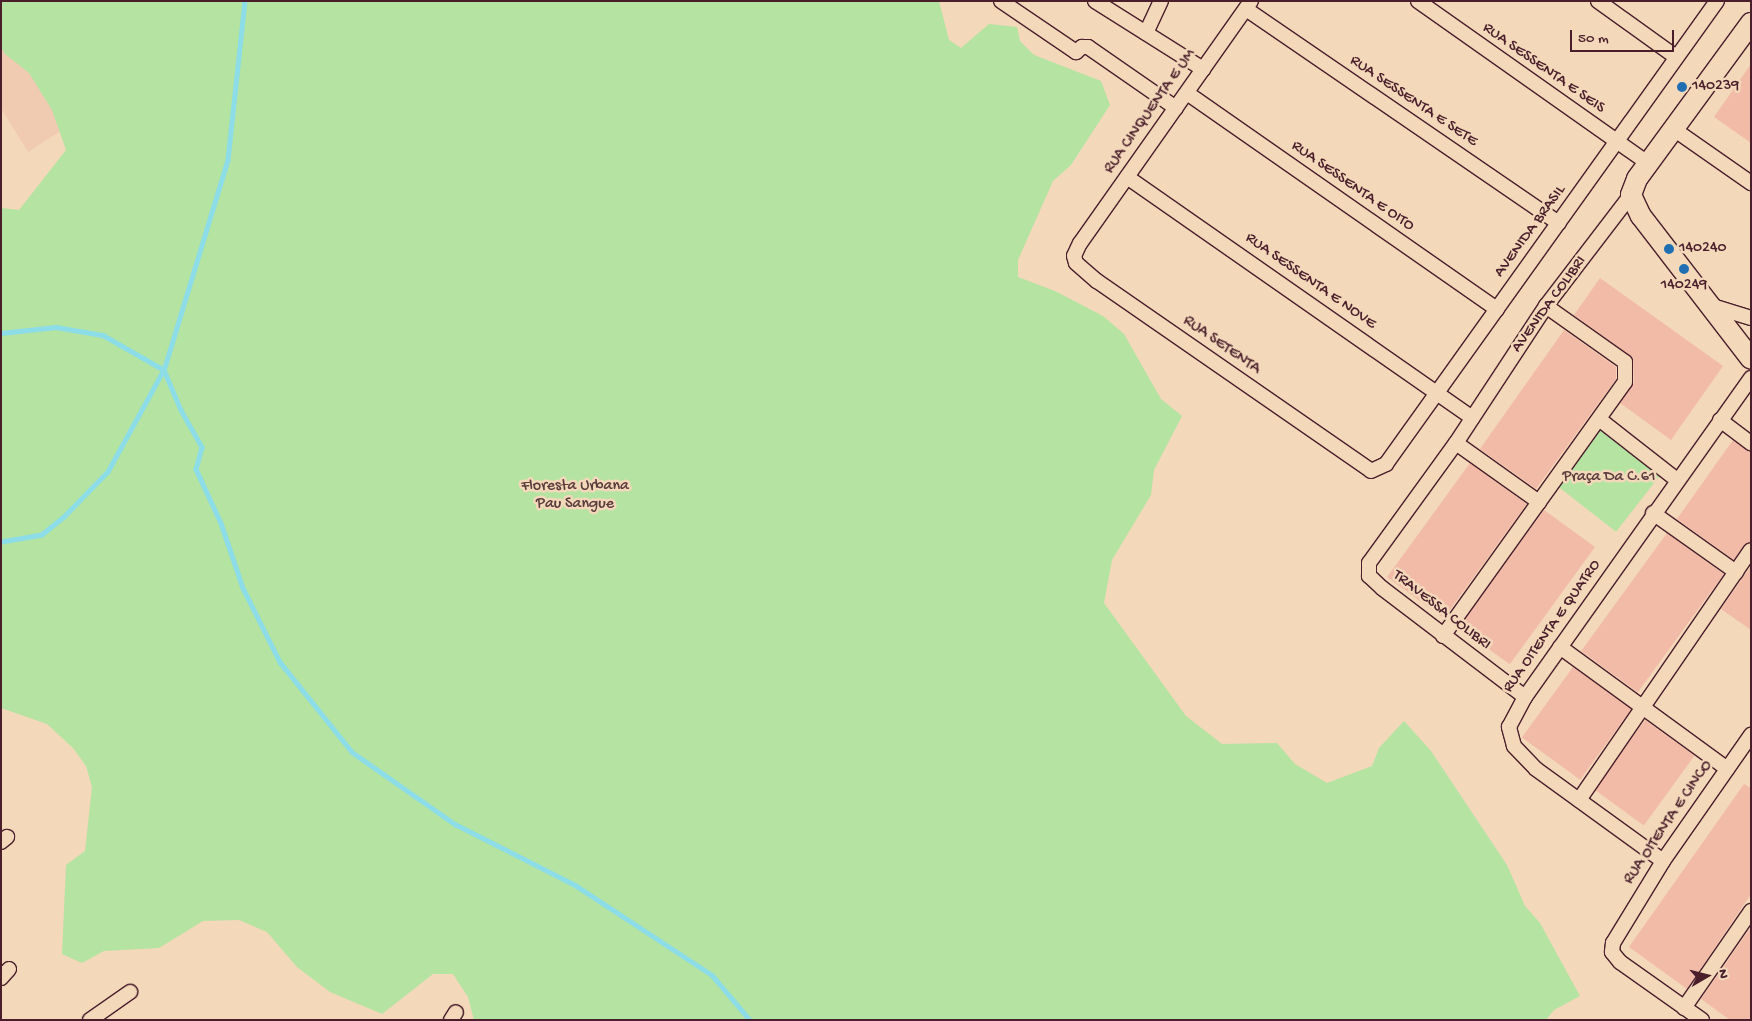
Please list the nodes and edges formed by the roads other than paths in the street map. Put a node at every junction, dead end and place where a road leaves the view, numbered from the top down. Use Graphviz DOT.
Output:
graph roads {
  1 [pos="1001,1"];
  2 [pos="1095,1"];
  3 [pos="1161,1"];
  4 [pos="1418,1"];
  5 [pos="1598,1"];
  6 [pos="1717,1"];
  7 [pos="1248,5"];
  8 [pos="1751,23"];
  9 [pos="1146,33"];
  10 [pos="1676,57"];
  11 [pos="1203,69"];
  12 [pos="1186,93"];
  13 [pos="1176,108"];
  14 [pos="1675,130"];
  15 [pos="1617,143"];
  16 [pos="1127,177"];
  17 [pos="1639,180"];
  18 [pos="1751,183"];
  19 [pos="1559,224"];
  20 [pos="1080,243"];
  21 [pos="1709,304"];
  22 [pos="1546,306"];
  23 [pos="1497,309"];
  24 [pos="1751,318"];
  25 [pos="1751,359"];
  26 [pos="1751,378"];
  27 [pos="1438,392"];
  28 [pos="1472,418"];
  29 [pos="1599,419"];
  30 [pos="1720,420"];
  31 [pos="1456,443"];
  32 [pos="1751,444"];
  33 [pos="1365,469"];
  34 [pos="1677,480"];
  35 [pos="1539,502"];
  36 [pos="1653,513"];
  37 [pos="1751,550"];
  38 [pos="1736,572"];
  39 [pos="1443,636"];
  40 [pos="1560,647"];
  41 [pos="1525,697"];
  42 [pos="1643,707"];
  43 [pos="1751,735"];
  44 [pos="1727,769"];
  45 [pos="1579,800"];
  46 [pos="1663,861"];
  47 [pos="1751,911"];
  48 [pos="130,992"];
  49 [pos="1684,1008"];
  50 [pos="90,1020"];
  51 [pos="1702,1020"];
  1 -- 13 [label="street"];
  2 -- 9 [label="street"];
  3 -- 9 [label="street"];
  4 -- 15 [label="street, RUA SESSENTA E SEIS"];
  5 -- 10 [label="street"];
  6 -- 10 [label="street, AVENIDA BRASIL"];
  7 -- 11 [label="street, RUA CINQUENTA E UM"];
  7 -- 19 [label="street, RUA SESSENTA E SETE"];
  8 -- 14 [label="main road, AVENIDA COLIBRI"];
  9 -- 11 [label="street"];
  10 -- 15 [label="street, AVENIDA BRASIL"];
  11 -- 12 [label="street, RUA CINQUENTA E UM"];
  12 -- 13 [label="street, RUA CINQUENTA E UM"];
  12 -- 23 [label="street, RUA SESSENTA E OITO"];
  13 -- 16 [label="street, RUA CINQUENTA E UM"];
  14 -- 17 [label="main road, AVENIDA COLIBRI"];
  14 -- 18 [label="street"];
  15 -- 17 [label="street, RUA SESSENTA E SEIS"];
  15 -- 19 [label="street, AVENIDA BRASIL"];
  16 -- 20 [label="street, RUA CINQUENTA E UM"];
  16 -- 27 [label="street, RUA SESSENTA E NOVE"];
  17 -- 21 [label="main road"];
  17 -- 22 [label="street, AVENIDA COLIBRI"];
  19 -- 23 [label="street, AVENIDA BRASIL"];
  20 -- 33 [label="street, RUA SETENTA"];
  21 -- 24 [label="street"];
  21 -- 25 [label="main road"];
  22 -- 28 [label="street, AVENIDA COLIBRI"];
  22 -- 29 [label="street"];
  23 -- 27 [label="street, AVENIDA BRASIL"];
  26 -- 30 [label="street, RUA OITENTA E QUATRO"];
  27 -- 28 [label="street, RUA SESSENTA E NOVE"];
  27 -- 33 [label="street, AVENIDA BRASIL"];
  28 -- 31 [label="street, TRAVESSA COLIBRI"];
  29 -- 34 [label="street"];
  29 -- 35 [label="street"];
  30 -- 32 [label="street"];
  30 -- 34 [label="street, RUA OITENTA E QUATRO"];
  31 -- 35 [label="street"];
  31 -- 39 [label="street, TRAVESSA COLIBRI"];
  34 -- 36 [label="street, RUA OITENTA E QUATRO"];
  35 -- 39 [label="street"];
  36 -- 38 [label="street"];
  36 -- 40 [label="street, RUA OITENTA E QUATRO"];
  37 -- 38 [label="street"];
  38 -- 42 [label="street"];
  39 -- 41 [label="street, TRAVESSA COLIBRI"];
  40 -- 41 [label="street, RUA OITENTA E QUATRO"];
  40 -- 42 [label="street"];
  41 -- 45 [label="street, RUA OITENTA E QUATRO"];
  42 -- 44 [label="street"];
  42 -- 45 [label="street"];
  43 -- 44 [label="street, RUA OITENTA E CINCO"];
  44 -- 46 [label="street, RUA OITENTA E CINCO"];
  45 -- 46 [label="street, RUA OITENTA E QUATRO"];
  46 -- 49 [label="street, RUA OITENTA E CINCO"];
  47 -- 49 [label="street"];
  48 -- 50 [label="street"];
  49 -- 51 [label="street"];
}
